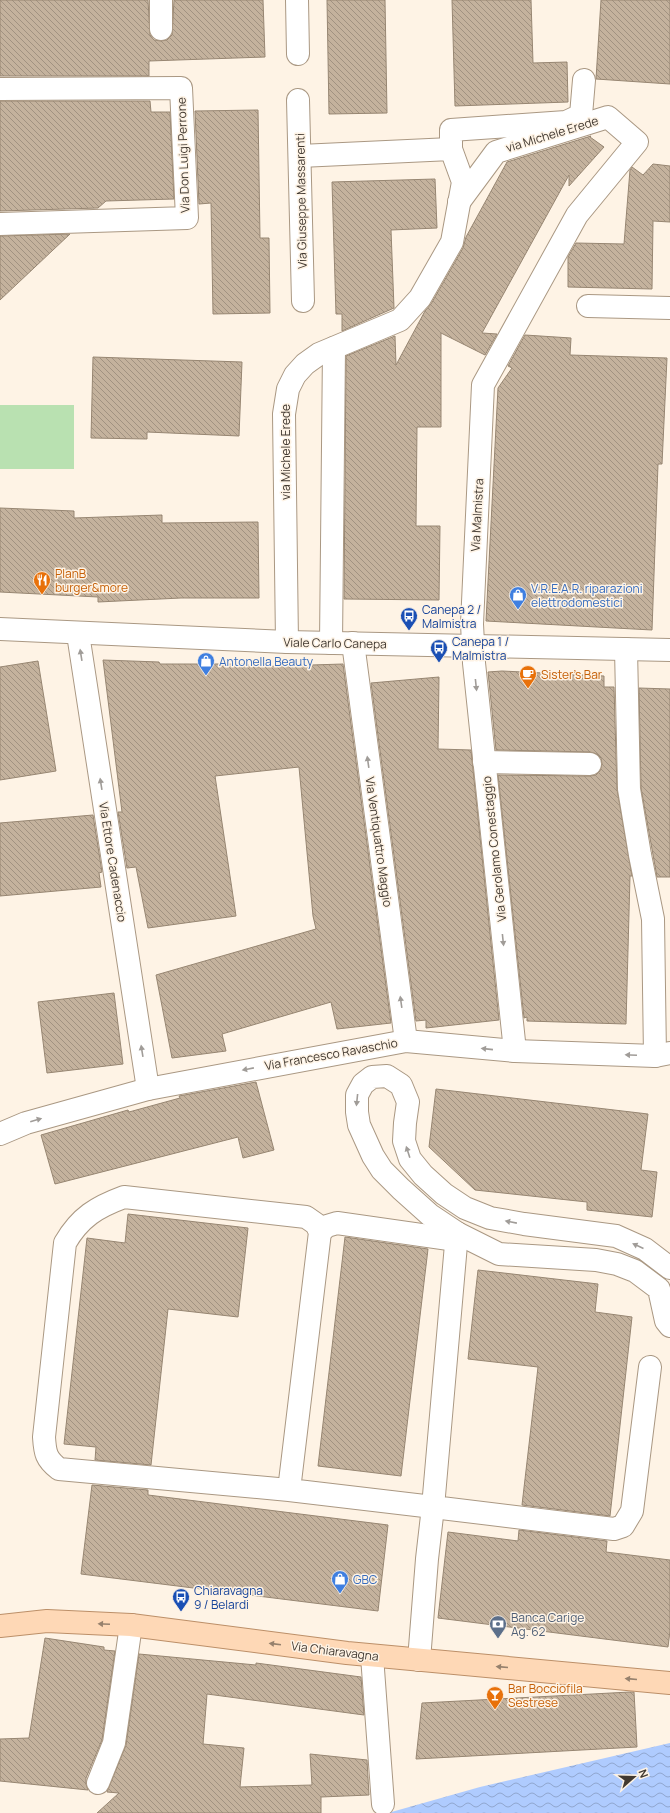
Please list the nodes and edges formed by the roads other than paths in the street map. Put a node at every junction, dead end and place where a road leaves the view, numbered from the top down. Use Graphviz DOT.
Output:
graph roads {
  1 [pos="161,0"];
  2 [pos="297,0"];
  3 [pos="161,29"];
  4 [pos="298,54"];
  5 [pos="584,80"];
  6 [pos="0,89"];
  7 [pos="298,100"];
  8 [pos="451,149"];
  9 [pos="300,156"];
  10 [pos="459,202"];
  11 [pos="0,224"];
  12 [pos="303,301"];
  13 [pos="588,306"];
  14 [pos="670,308"];
  15 [pos="334,348"];
  16 [pos="483,385"];
  17 [pos="0,629"];
  18 [pos="78,634"];
  19 [pos="286,642"];
  20 [pos="331,643"];
  21 [pos="353,644"];
  22 [pos="473,646"];
  23 [pos="626,649"];
  24 [pos="670,650"];
  25 [pos="484,762"];
  26 [pos="590,764"];
  27 [pos="406,1041"];
  28 [pos="515,1051"];
  29 [pos="663,1054"];
  30 [pos="148,1089"];
  31 [pos="0,1134"];
  32 [pos="320,1232"];
  33 [pos="457,1237"];
  34 [pos="670,1268"];
  35 [pos="670,1326"];
  36 [pos="650,1367"];
  37 [pos="289,1490"];
  38 [pos="433,1508"];
  39 [pos="131,1625"];
  40 [pos="0,1626"];
  41 [pos="372,1656"];
  42 [pos="419,1660"];
  43 [pos="670,1683"];
  44 [pos="98,1783"];
  45 [pos="383,1804"];
  1 -- 3 [label="street"];
  2 -- 4 [label="street"];
  5 -- 8 [label="street, via Michele Erede"];
  6 -- 11 [label="street, Via Don Luigi Perrone"];
  7 -- 9 [label="street, Via Giuseppe Massarenti"];
  8 -- 9 [label="street"];
  8 -- 10 [label="street, via Michele Erede"];
  9 -- 12 [label="street, Via Giuseppe Massarenti"];
  10 -- 15 [label="street, via Michele Erede"];
  10 -- 16 [label="street, via Michele Erede"];
  13 -- 14 [label="street"];
  15 -- 19 [label="street, via Michele Erede"];
  15 -- 20 [label="street"];
  16 -- 22 [label="street, Via Malmistra"];
  17 -- 18 [label="street, Viale Carlo Canepa"];
  18 -- 19 [label="street, Viale Carlo Canepa"];
  30 -- 18 [label="street, Via Ettore Cadenaccio, one-way"];
  19 -- 20 [label="street, Viale Carlo Canepa"];
  20 -- 21 [label="street, Viale Carlo Canepa"];
  21 -- 22 [label="street, Viale Carlo Canepa"];
  27 -- 21 [label="street, Via Ventiquattro Maggio, one-way"];
  22 -- 23 [label="street, Viale Carlo Canepa"];
  22 -- 25 [label="street, Via Gerolamo Conestaggio, one-way"];
  23 -- 24 [label="street, Viale Carlo Canepa"];
  23 -- 29 [label="street"];
  25 -- 26 [label="street"];
  25 -- 28 [label="street, Via Gerolamo Conestaggio, one-way"];
  28 -- 27 [label="street, Via Francesco Ravaschio, one-way"];
  27 -- 30 [label="street, Via Francesco Ravaschio, one-way"];
  29 -- 28 [label="street, Via Francesco Ravaschio, one-way"];
  31 -- 30 [label="street, Via Francesco Ravaschio, one-way"];
  32 -- 33 [label="street"];
  32 -- 37 [label="street"];
  32 -- 37 [label="street"];
  34 -- 33 [label="street, one-way"];
  33 -- 35 [label="street"];
  33 -- 38 [label="street"];
  36 -- 38 [label="street"];
  37 -- 38 [label="street"];
  38 -- 42 [label="street"];
  39 -- 40 [label="main road, Via Chiaravagna, one-way"];
  41 -- 39 [label="main road, Via Chiaravagna, one-way"];
  39 -- 44 [label="street"];
  41 -- 42 [label="main road, Via Chiaravagna"];
  41 -- 45 [label="street"];
  43 -- 42 [label="main road, Via Chiaravagna, one-way"];
}
